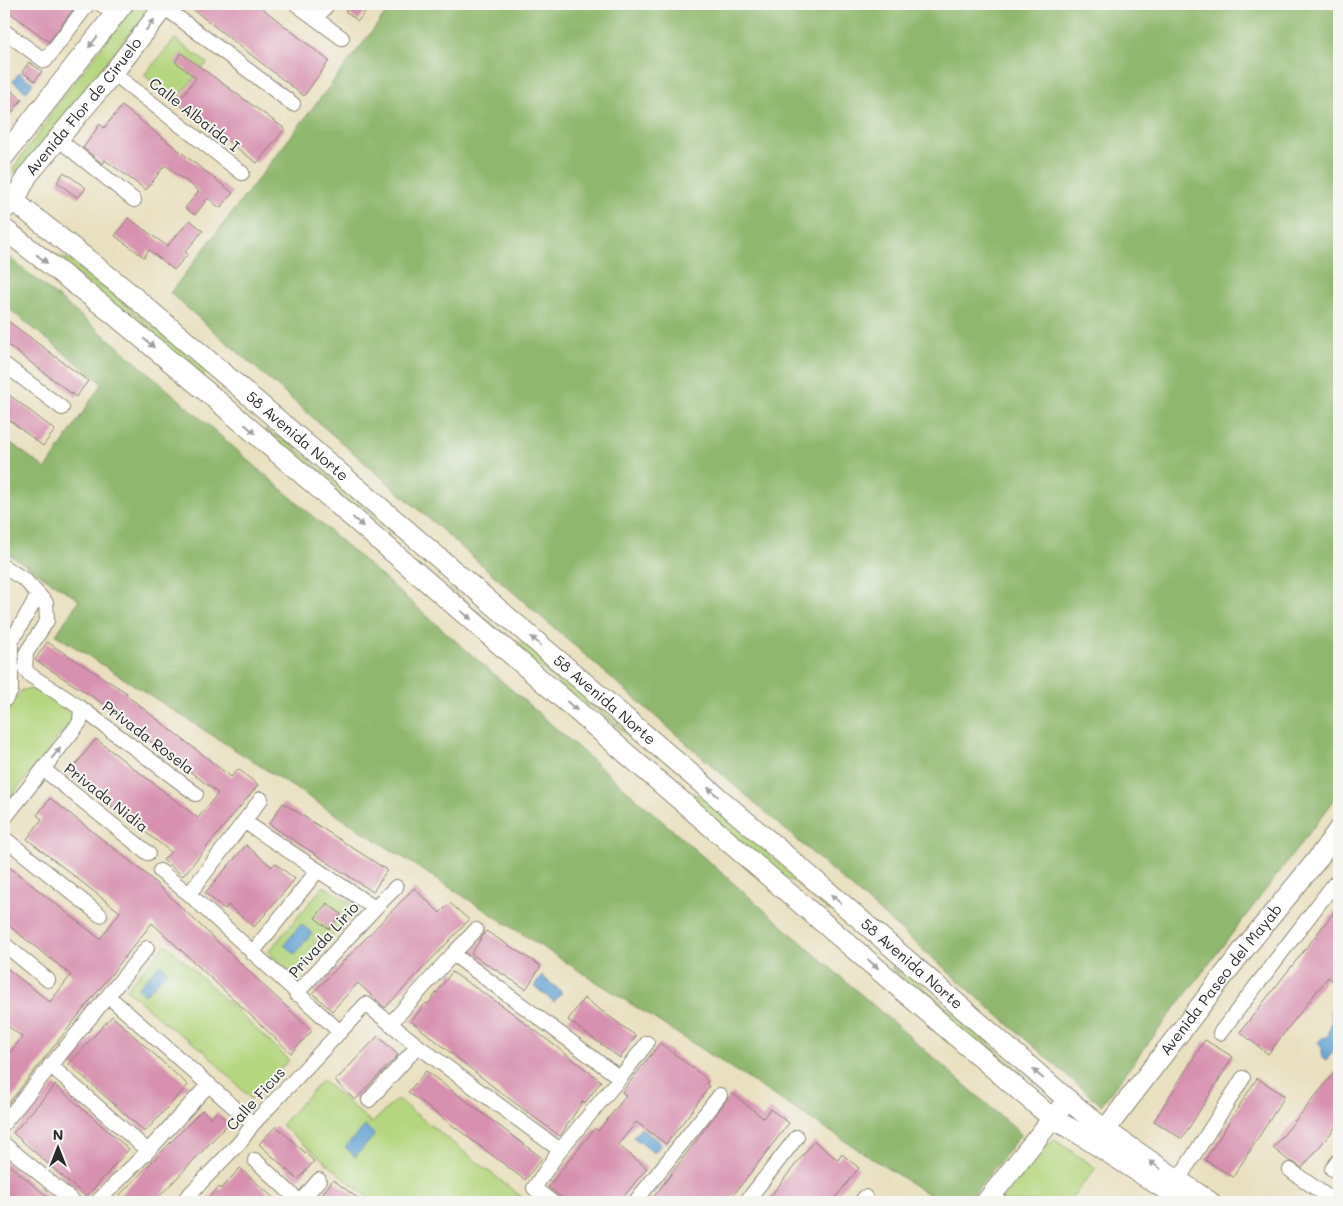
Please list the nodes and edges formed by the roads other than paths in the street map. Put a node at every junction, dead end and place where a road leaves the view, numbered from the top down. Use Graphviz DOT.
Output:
graph roads {
  1 [pos="88,4"];
  2 [pos="296,4"];
  3 [pos="328,4"];
  4 [pos="110,7"];
  5 [pos="170,9"];
  6 [pos="316,19"];
  7 [pos="4,31"];
  8 [pos="342,38"];
  9 [pos="119,78"];
  10 [pos="293,104"];
  11 [pos="58,140"];
  12 [pos="4,156"];
  13 [pos="242,173"];
  14 [pos="134,200"];
  15 [pos="7,201"];
  16 [pos="4,229"];
  17 [pos="4,364"];
  18 [pos="229,378"];
  19 [pos="213,397"];
  20 [pos="62,408"];
  21 [pos="445,563"];
  22 [pos="4,567"];
  23 [pos="429,584"];
  24 [pos="38,595"];
  25 [pos="4,701"];
  26 [pos="81,708"];
  27 [pos="650,738"];
  28 [pos="632,758"];
  29 [pos="43,769"];
  30 [pos="196,794"];
  31 [pos="261,799"];
  32 [pos="4,819"];
  33 [pos="245,822"];
  34 [pos="1339,830"];
  35 [pos="4,838"];
  36 [pos="148,852"];
  37 [pos="318,870"];
  38 [pos="160,871"];
  39 [pos="1339,882"];
  40 [pos="396,887"];
  41 [pos="189,894"];
  42 [pos="375,908"];
  43 [pos="854,914"];
  44 [pos="100,915"];
  45 [pos="476,930"];
  46 [pos="836,932"];
  47 [pos="4,944"];
  48 [pos="148,948"];
  49 [pos="252,953"];
  50 [pos="453,954"];
  51 [pos="48,980"];
  52 [pos="296,994"];
  53 [pos="108,996"];
  54 [pos="390,1024"];
  55 [pos="340,1032"];
  56 [pos="1220,1033"];
  57 [pos="647,1043"];
  58 [pos="418,1046"];
  59 [pos="50,1065"];
  60 [pos="620,1078"];
  61 [pos="1243,1078"];
  62 [pos="209,1084"];
  63 [pos="720,1095"];
  64 [pos="370,1100"];
  65 [pos="1068,1100"];
  66 [pos="1053,1119"];
  67 [pos="4,1123"];
  68 [pos="253,1124"];
  69 [pos="1105,1130"];
  70 [pos="797,1137"];
  71 [pos="4,1144"];
  72 [pos="560,1150"];
  73 [pos="148,1151"];
  74 [pos="255,1160"];
  75 [pos="1290,1170"];
  76 [pos="318,1180"];
  77 [pos="1178,1180"];
  78 [pos="74,1202"];
  79 [pos="97,1202"];
  80 [pos="182,1202"];
  81 [pos="300,1202"];
  82 [pos="552,1202"];
  83 [pos="635,1202"];
  84 [pos="746,1202"];
  85 [pos="986,1202"];
  86 [pos="1185,1202"];
  87 [pos="1210,1202"];
  88 [pos="1335,1202"];
  1 -- 7 [label="street"];
  2 -- 6 [label="street"];
  3 -- 6 [label="street"];
  4 -- 12 [label="main road, one-way"];
  9 -- 5 [label="main road, Avenida Flor de Ciruelo, one-way"];
  5 -- 10 [label="street"];
  6 -- 8 [label="street"];
  9 -- 11 [label="main road, Avenida Flor de Ciruelo"];
  9 -- 13 [label="street, Calle Albaida I"];
  11 -- 14 [label="street"];
  11 -- 15 [label="main road, Avenida Flor de Ciruelo"];
  15 -- 18 [label="main road, 58 Avenida Norte"];
  16 -- 19 [label="main road, 58 Avenida Norte, one-way"];
  17 -- 20 [label="street"];
  18 -- 19 [label="main road"];
  18 -- 21 [label="main road, 58 Avenida Norte"];
  19 -- 23 [label="main road, 58 Avenida Norte, one-way"];
  21 -- 23 [label="main road"];
  27 -- 21 [label="main road, 58 Avenida Norte, one-way"];
  22 -- 24 [label="street"];
  23 -- 28 [label="main road, 58 Avenida Norte, one-way"];
  24 -- 25 [label="street"];
  24 -- 26 [label="street, Privada Rosela"];
  29 -- 26 [label="street, one-way"];
  26 -- 30 [label="street, Privada Rosela"];
  27 -- 28 [label="main road"];
  43 -- 27 [label="main road, 58 Avenida Norte, one-way"];
  28 -- 46 [label="main road, 58 Avenida Norte"];
  29 -- 32 [label="street"];
  29 -- 36 [label="street, Privada Nidia"];
  31 -- 33 [label="street"];
  33 -- 37 [label="street, Privada Lirio"];
  33 -- 41 [label="street"];
  34 -- 69 [label="main road, Avenida Paseo del Mayab"];
  35 -- 44 [label="street"];
  37 -- 42 [label="street, Privada Lirio"];
  37 -- 49 [label="street"];
  38 -- 41 [label="street, Privada Lirio"];
  39 -- 56 [label="street"];
  40 -- 42 [label="street, Privada Lirio"];
  41 -- 49 [label="street, Privada Lirio"];
  42 -- 52 [label="street, Privada Lirio"];
  43 -- 46 [label="main road"];
  65 -- 43 [label="main road, 58 Avenida Norte, one-way"];
  45 -- 50 [label="street"];
  46 -- 66 [label="main road, 58 Avenida Norte, one-way"];
  47 -- 51 [label="street"];
  48 -- 53 [label="street"];
  49 -- 52 [label="street, Privada Lirio"];
  50 -- 54 [label="street"];
  50 -- 60 [label="street"];
  52 -- 55 [label="street, Privada Lirio"];
  53 -- 59 [label="street"];
  53 -- 62 [label="street"];
  54 -- 55 [label="street, Calle Ficus"];
  54 -- 58 [label="street"];
  55 -- 68 [label="street, Calle Ficus"];
  57 -- 60 [label="street"];
  58 -- 64 [label="street"];
  58 -- 72 [label="street"];
  59 -- 67 [label="street"];
  59 -- 73 [label="street"];
  60 -- 72 [label="street"];
  61 -- 77 [label="street"];
  62 -- 68 [label="street"];
  62 -- 73 [label="street"];
  63 -- 83 [label="street"];
  65 -- 66 [label="main road"];
  65 -- 69 [label="main road, 58 Avenida Norte"];
  66 -- 85 [label="main road"];
  66 -- 86 [label="main road, 58 Avenida Norte"];
  68 -- 80 [label="street, Calle Ficus"];
  77 -- 69 [label="main road, 58 Avenida Norte, one-way"];
  70 -- 84 [label="street"];
  71 -- 78 [label="street"];
  72 -- 82 [label="street"];
  73 -- 79 [label="street"];
  74 -- 81 [label="street"];
  75 -- 88 [label="street"];
  76 -- 81 [label="street"];
  77 -- 87 [label="main road, 58 Avenida Norte"];
}
